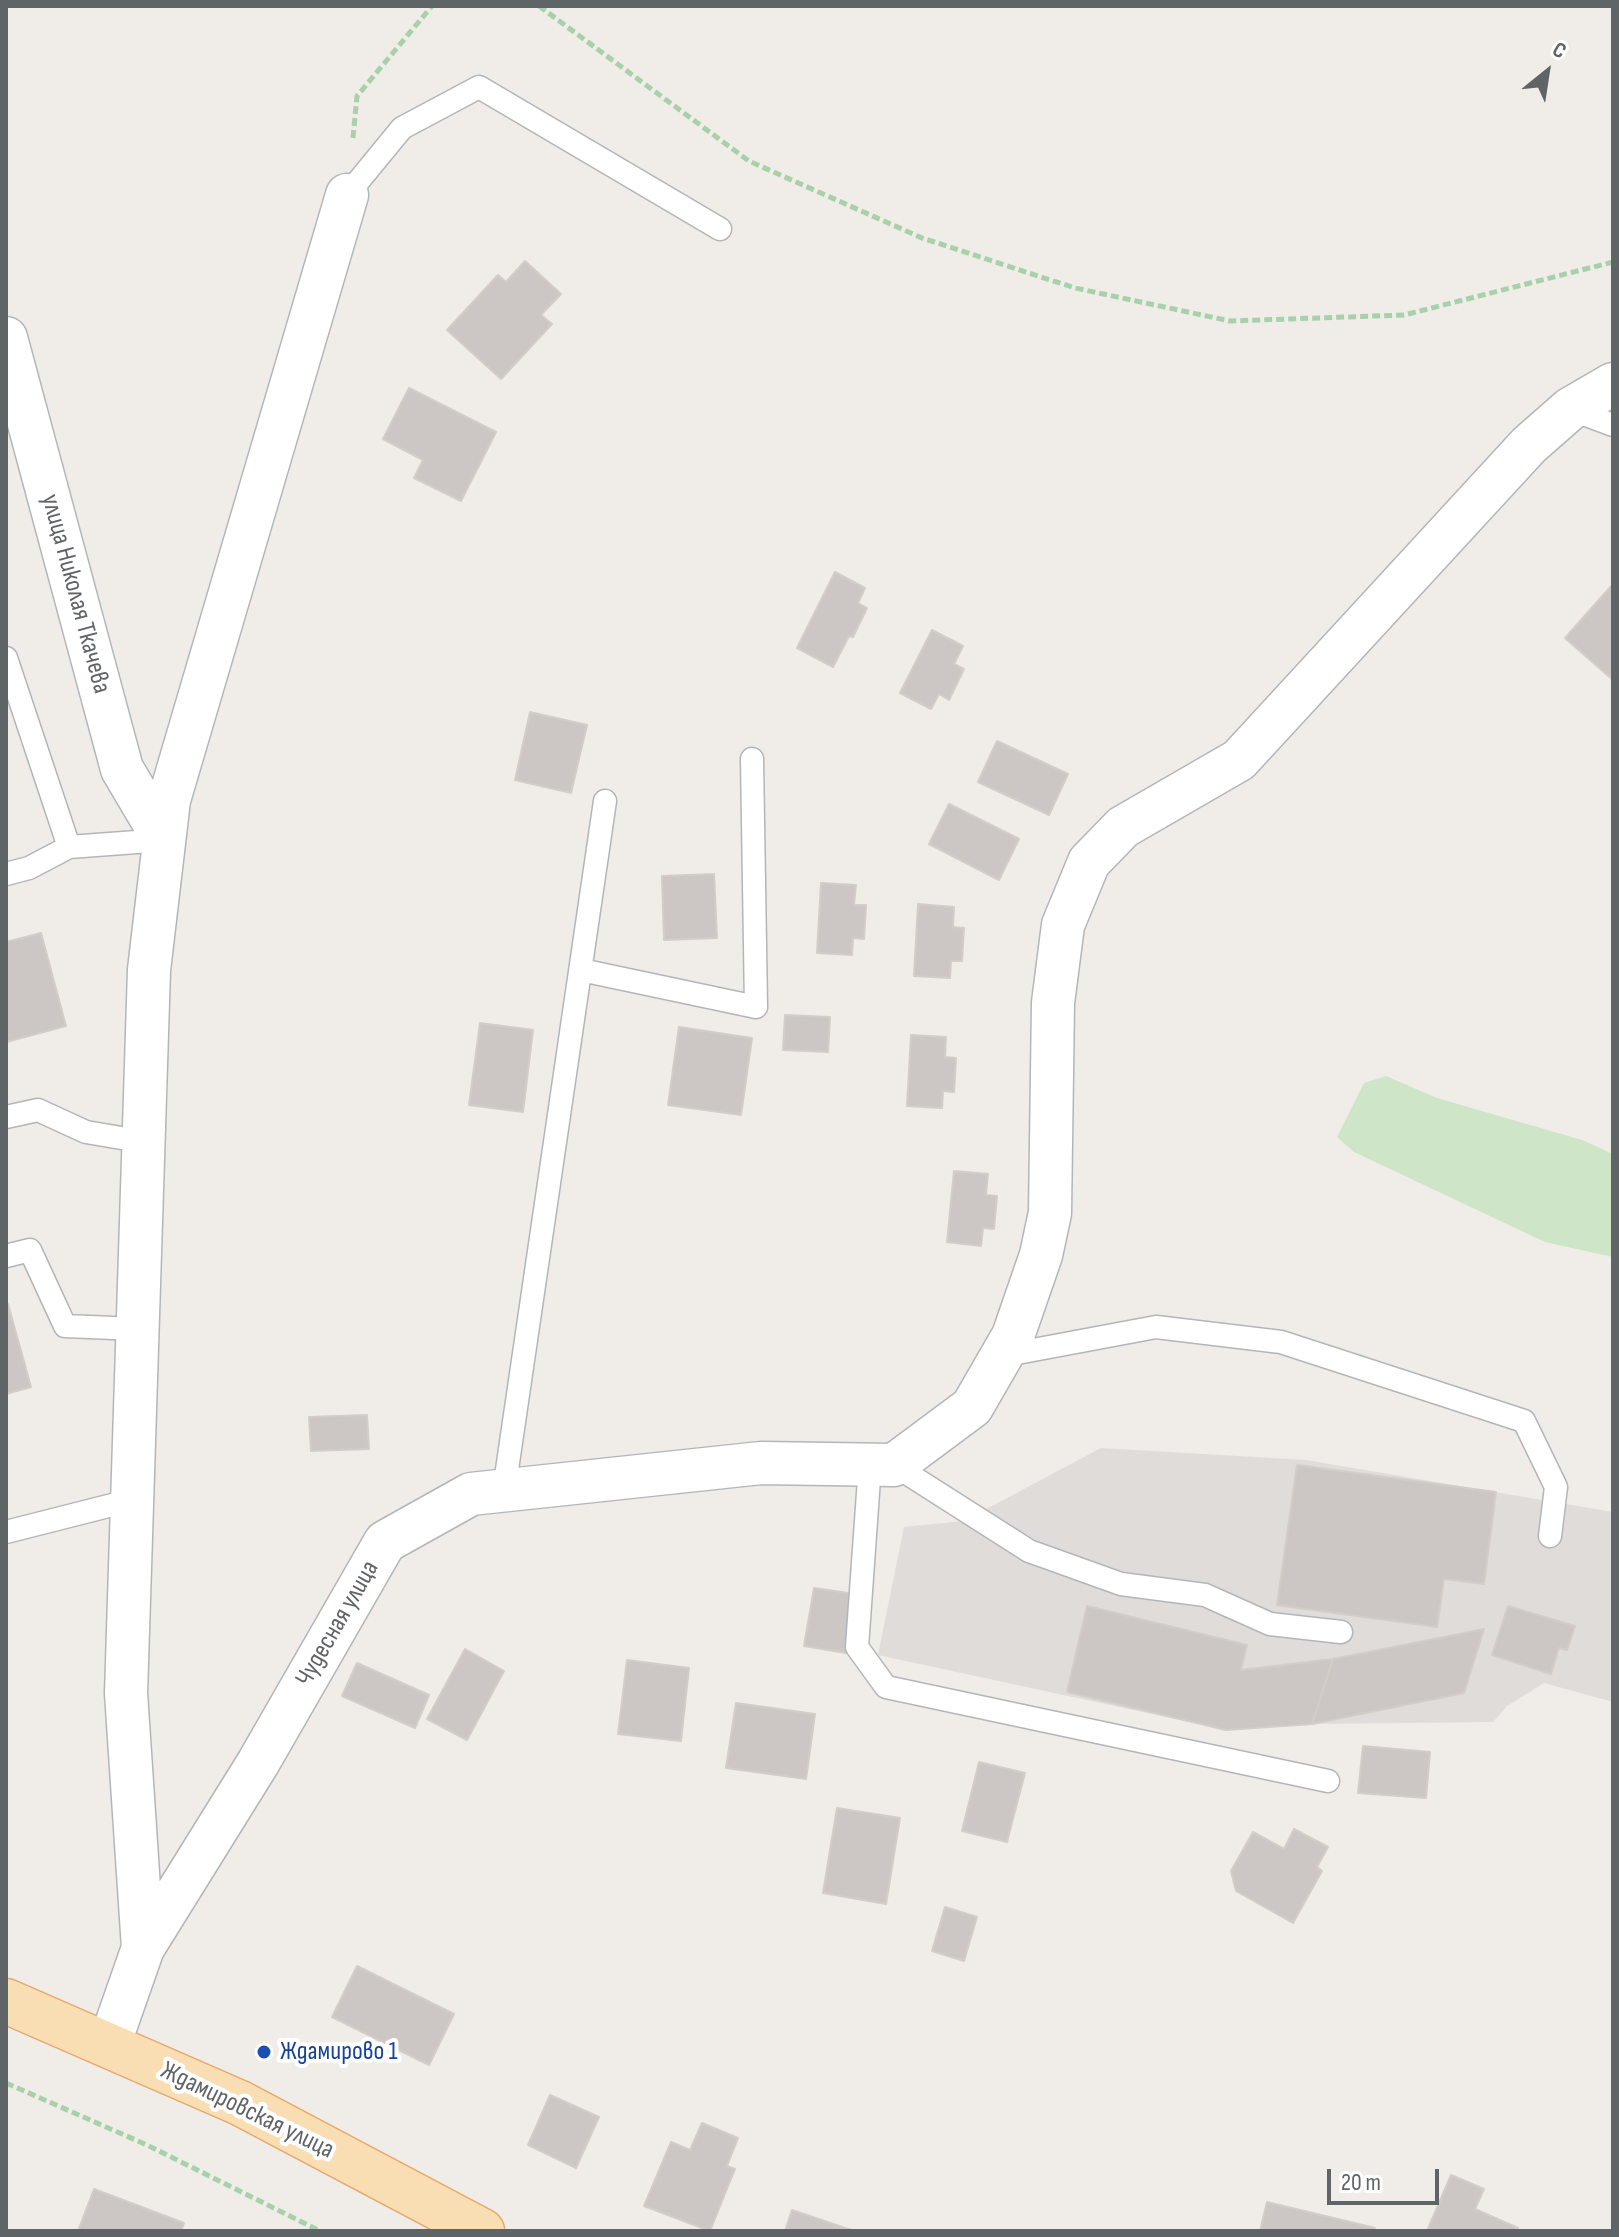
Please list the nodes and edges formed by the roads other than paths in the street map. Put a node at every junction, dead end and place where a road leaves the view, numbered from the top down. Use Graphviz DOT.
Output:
graph roads {
  1 [pos="347,195"];
  2 [pos="720,229"];
  3 [pos="6,338"];
  4 [pos="1613,384"];
  5 [pos="1570,409"];
  6 [pos="1613,425"];
  7 [pos="6,658"];
  8 [pos="752,759"];
  9 [pos="605,801"];
  10 [pos="164,840"];
  11 [pos="69,847"];
  12 [pos="6,874"];
  13 [pos="581,970"];
  14 [pos="6,1117"];
  15 [pos="145,1142"];
  16 [pos="6,1256"];
  17 [pos="138,1329"];
  18 [pos="1001,1356"];
  19 [pos="882,1465"];
  20 [pos="504,1490"];
  21 [pos="132,1500"];
  22 [pos="6,1532"];
  23 [pos="1550,1536"];
  24 [pos="1341,1632"];
  25 [pos="1328,1781"];
  26 [pos="143,1948"];
  27 [pos="6,2001"];
  28 [pos="109,2045"];
  29 [pos="456,2225"];
  1 -- 2 [label="lane"];
  1 -- 10 [label="street"];
  3 -- 10 [label="street, улица Николая Ткачева"];
  4 -- 5 [label="street"];
  5 -- 6 [label="lane"];
  5 -- 18 [label="street"];
  7 -- 11 [label="lane"];
  8 -- 13 [label="lane"];
  9 -- 13 [label="lane"];
  10 -- 11 [label="lane"];
  10 -- 15 [label="street"];
  11 -- 12 [label="lane"];
  13 -- 20 [label="lane"];
  14 -- 15 [label="lane"];
  15 -- 17 [label="street"];
  16 -- 17 [label="lane"];
  17 -- 21 [label="street"];
  18 -- 19 [label="street"];
  18 -- 23 [label="lane"];
  19 -- 20 [label="street, Чудесная улица"];
  19 -- 24 [label="lane"];
  19 -- 25 [label="lane"];
  20 -- 26 [label="street, Чудесная улица"];
  21 -- 22 [label="lane"];
  21 -- 26 [label="street"];
  26 -- 28 [label="street"];
  27 -- 28 [label="main road, Ждамировская улица"];
  28 -- 29 [label="main road, Ждамировская улица"];
}
